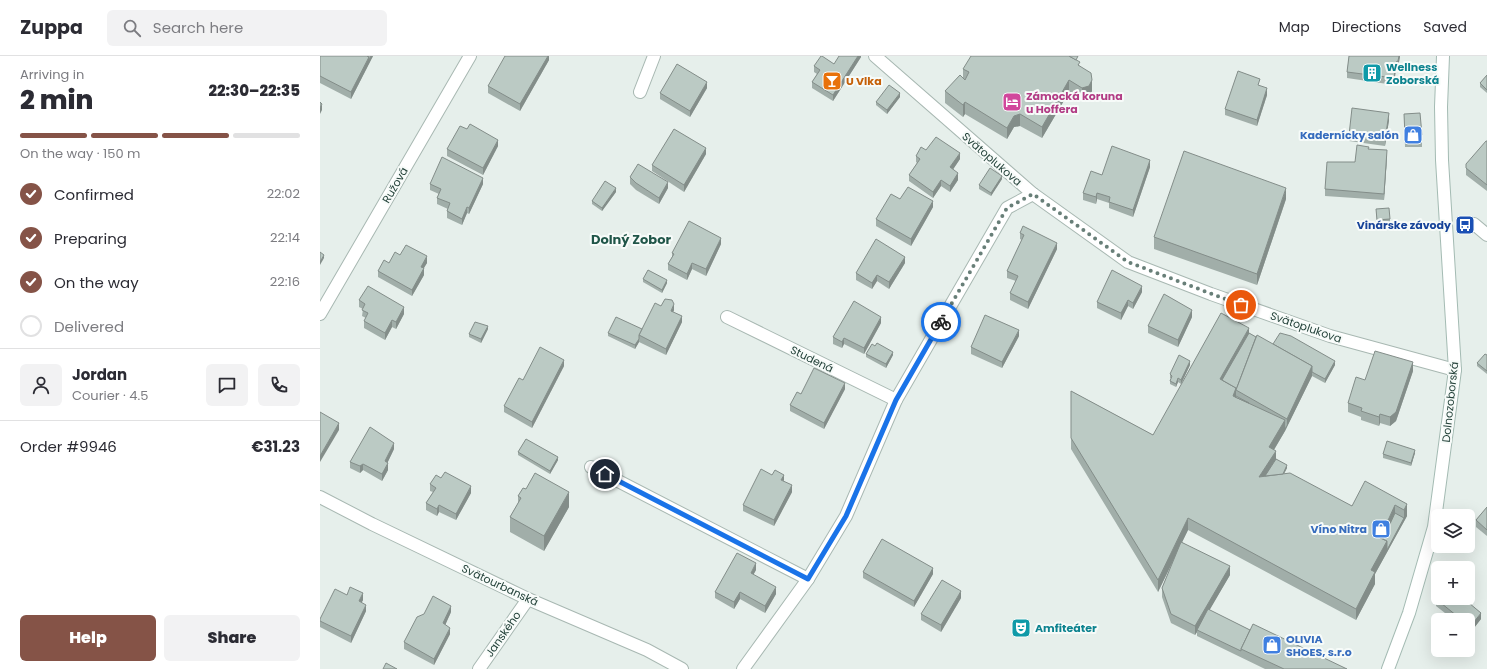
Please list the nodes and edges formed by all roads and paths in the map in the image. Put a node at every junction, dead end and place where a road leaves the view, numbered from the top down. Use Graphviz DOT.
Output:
graph roads {
  1 [pos="470,56"];
  2 [pos="654,56"];
  3 [pos="875,56"];
  4 [pos="1443,56"];
  5 [pos="640,92"];
  6 [pos="1033,194"];
  7 [pos="1474,224"];
  8 [pos="1487,234"];
  9 [pos="320,314"];
  10 [pos="728,317"];
  11 [pos="1455,370"];
  12 [pos="896,400"];
  13 [pos="591,467"];
  14 [pos="320,497"];
  15 [pos="808,579"];
  16 [pos="528,599"];
  17 [pos="479,669"];
  18 [pos="682,669"];
  19 [pos="743,669"];
  20 [pos="1388,669"];
  1 -- 9 [label="street, Ružová"];
  2 -- 5 [label="street"];
  3 -- 6 [label="street, Svätoplukova"];
  4 -- 11 [label="street, Dolnozoborská"];
  6 -- 11 [label="street, Svätoplukova"];
  6 -- 12 [label="street"];
  7 -- 8 [label="street"];
  10 -- 12 [label="street, Studená"];
  11 -- 20 [label="street, Dolnozoborská"];
  12 -- 15 [label="street"];
  13 -- 15 [label="street"];
  14 -- 16 [label="street, Svätourbanská"];
  15 -- 19 [label="street"];
  16 -- 17 [label="street, Janského"];
  16 -- 18 [label="street, Svätourbanská"];
}
